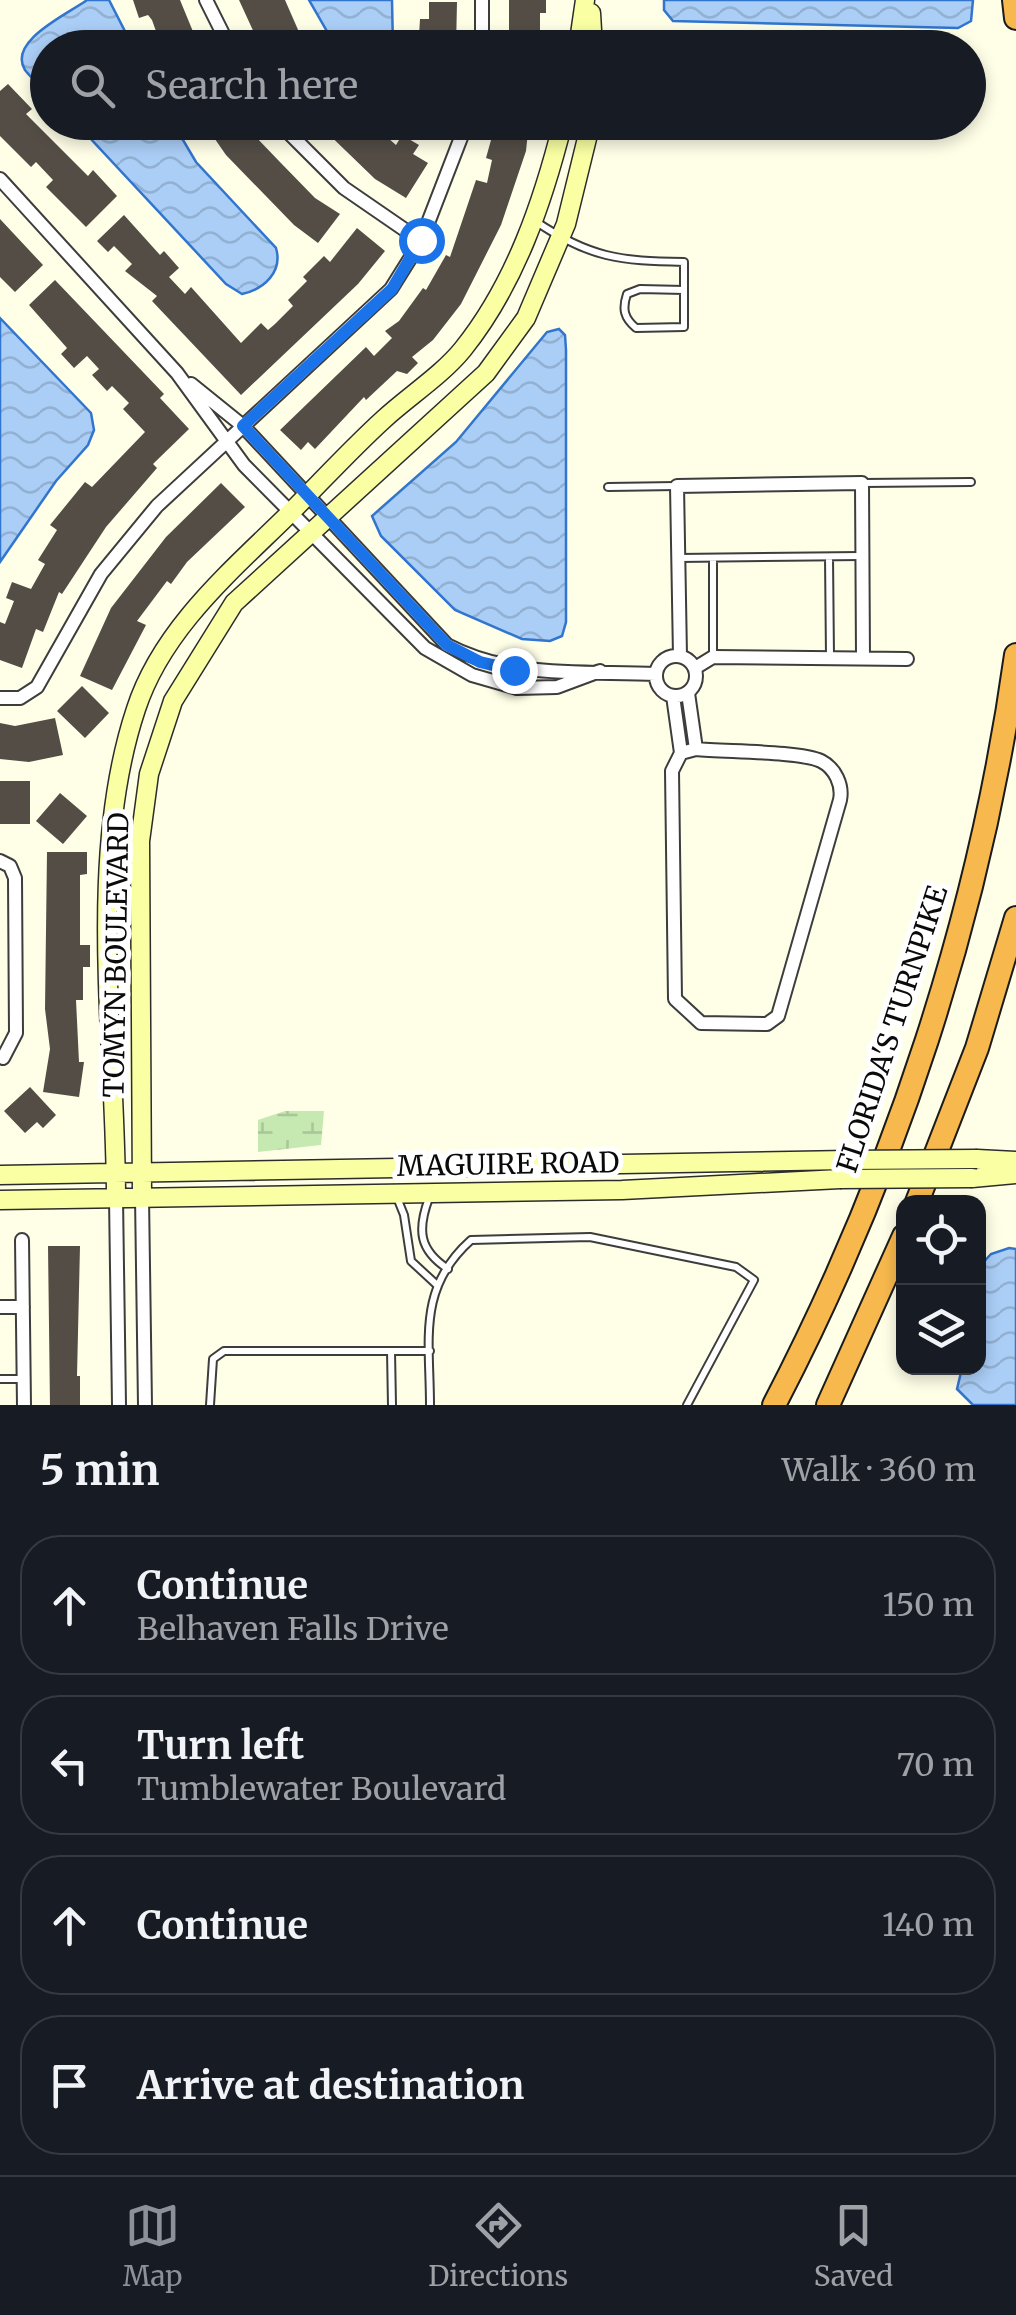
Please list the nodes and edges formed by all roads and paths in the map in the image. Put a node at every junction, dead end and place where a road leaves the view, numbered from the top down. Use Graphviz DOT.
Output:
graph roads {
  1 [pos="206,0"];
  2 [pos="482,0"];
  3 [pos="588,0"];
  4 [pos="1014,0"];
  5 [pos="1016,18"];
  6 [pos="221,30"];
  7 [pos="482,30"];
  8 [pos="582,30"];
  9 [pos="591,30"];
  10 [pos="296,140"];
  11 [pos="461,140"];
  12 [pos="558,140"];
  13 [pos="590,140"];
  14 [pos="0,179"];
  15 [pos="534,220"];
  16 [pos="560,238"];
  17 [pos="421,240"];
  18 [pos="684,290"];
  19 [pos="177,373"];
  20 [pos="243,426"];
  21 [pos="225,443"];
  22 [pos="276,464"];
  23 [pos="256,480"];
  24 [pos="971,482"];
  25 [pos="862,484"];
  26 [pos="608,486"];
  27 [pos="677,486"];
  28 [pos="305,497"];
  29 [pos="290,513"];
  30 [pos="324,519"];
  31 [pos="310,532"];
  32 [pos="829,556"];
  33 [pos="862,556"];
  34 [pos="678,558"];
  35 [pos="712,558"];
  36 [pos="447,645"];
  37 [pos="1016,654"];
  38 [pos="680,656"];
  39 [pos="437,657"];
  40 [pos="713,657"];
  41 [pos="830,657"];
  42 [pos="863,657"];
  43 [pos="908,659"];
  44 [pos="695,668"];
  45 [pos="600,672"];
  46 [pos="656,674"];
  47 [pos="681,695"];
  48 [pos="0,698"];
  49 [pos="688,751"];
  50 [pos="0,860"];
  51 [pos="1016,918"];
  52 [pos="3,1058"];
  53 [pos="1016,1161"];
  54 [pos="116,1173"];
  55 [pos="141,1173"];
  56 [pos="1016,1174"];
  57 [pos="0,1175"];
  58 [pos="431,1193"];
  59 [pos="396,1194"];
  60 [pos="919,1195"];
  61 [pos="116,1198"];
  62 [pos="142,1198"];
  63 [pos="0,1200"];
  64 [pos="22,1240"];
  65 [pos="426,1249"];
  66 [pos="896,1254"];
  67 [pos="410,1257"];
  68 [pos="448,1269"];
  69 [pos="437,1284"];
  70 [pos="0,1307"];
  71 [pos="22,1307"];
  72 [pos="391,1351"];
  73 [pos="430,1351"];
  74 [pos="0,1379"];
  75 [pos="24,1379"];
  76 [pos="24,1405"];
  77 [pos="119,1405"];
  78 [pos="145,1405"];
  79 [pos="210,1405"];
  80 [pos="392,1405"];
  81 [pos="430,1405"];
  82 [pos="687,1405"];
  83 [pos="774,1405"];
  84 [pos="828,1405"];
  1 -- 6 [label="street"];
  2 -- 7 [label="street"];
  3 -- 8 [label="street"];
  3 -- 9 [label="street"];
  4 -- 5 [label="highway"];
  10 -- 17 [label="street"];
  11 -- 17 [label="street"];
  12 -- 15 [label="street, TOMYN BOULEVARD"];
  13 -- 16 [label="street, TOMYN BOULEVARD"];
  14 -- 19 [label="street"];
  15 -- 16 [label="lane"];
  15 -- 28 [label="street, TOMYN BOULEVARD"];
  16 -- 18 [label="lane"];
  16 -- 30 [label="street, TOMYN BOULEVARD"];
  17 -- 20 [label="street"];
  18 -- 18 [label="lane"];
  19 -- 20 [label="street"];
  19 -- 21 [label="street"];
  20 -- 21 [label="street"];
  20 -- 22 [label="street"];
  21 -- 23 [label="street"];
  21 -- 48 [label="street"];
  22 -- 23 [label="street"];
  22 -- 28 [label="street"];
  23 -- 29 [label="street"];
  24 -- 25 [label="lane"];
  25 -- 27 [label="street"];
  25 -- 33 [label="street"];
  26 -- 27 [label="lane"];
  27 -- 34 [label="street"];
  28 -- 29 [label="street, TOMYN BOULEVARD"];
  28 -- 30 [label="street"];
  29 -- 31 [label="street"];
  29 -- 54 [label="street, TOMYN BOULEVARD"];
  30 -- 31 [label="street, TOMYN BOULEVARD"];
  30 -- 36 [label="street"];
  31 -- 39 [label="street"];
  31 -- 55 [label="street, TOMYN BOULEVARD"];
  32 -- 33 [label="lane"];
  32 -- 35 [label="lane"];
  32 -- 41 [label="lane"];
  33 -- 42 [label="street"];
  34 -- 35 [label="lane"];
  34 -- 38 [label="street"];
  35 -- 40 [label="lane"];
  36 -- 39 [label="street"];
  36 -- 45 [label="street"];
  37 -- 83 [label="highway, FLORIDA'S TURNPIKE"];
  38 -- 44 [label="street"];
  38 -- 46 [label="street"];
  39 -- 45 [label="street"];
  40 -- 41 [label="street"];
  40 -- 44 [label="street"];
  41 -- 42 [label="street"];
  42 -- 43 [label="street"];
  44 -- 47 [label="street"];
  45 -- 46 [label="street"];
  46 -- 47 [label="street"];
  47 -- 49 [label="street"];
  49 -- 49 [label="street"];
  50 -- 52 [label="street"];
  51 -- 60 [label="highway"];
  53 -- 55 [label="street, MAGUIRE ROAD, bridge"];
  54 -- 55 [label="street, MAGUIRE ROAD"];
  54 -- 57 [label="street, MAGUIRE ROAD"];
  54 -- 61 [label="street, TOMYN BOULEVARD"];
  55 -- 62 [label="street, TOMYN BOULEVARD"];
  56 -- 58 [label="street, MAGUIRE ROAD, bridge"];
  58 -- 59 [label="street, MAGUIRE ROAD"];
  58 -- 65 [label="lane"];
  59 -- 62 [label="street, MAGUIRE ROAD"];
  59 -- 67 [label="lane"];
  61 -- 62 [label="street, MAGUIRE ROAD"];
  61 -- 63 [label="street, MAGUIRE ROAD"];
  61 -- 77 [label="street, TOMYN BOULEVARD"];
  62 -- 78 [label="street, TOMYN BOULEVARD"];
  64 -- 71 [label="street"];
  65 -- 67 [label="lane"];
  65 -- 68 [label="lane"];
  66 -- 84 [label="highway"];
  67 -- 69 [label="lane"];
  68 -- 69 [label="lane"];
  68 -- 82 [label="lane"];
  69 -- 73 [label="lane"];
  70 -- 71 [label="street"];
  71 -- 75 [label="street"];
  72 -- 73 [label="lane"];
  72 -- 79 [label="lane"];
  72 -- 80 [label="lane"];
  73 -- 81 [label="lane"];
  74 -- 75 [label="lane"];
  75 -- 76 [label="street"];
}
